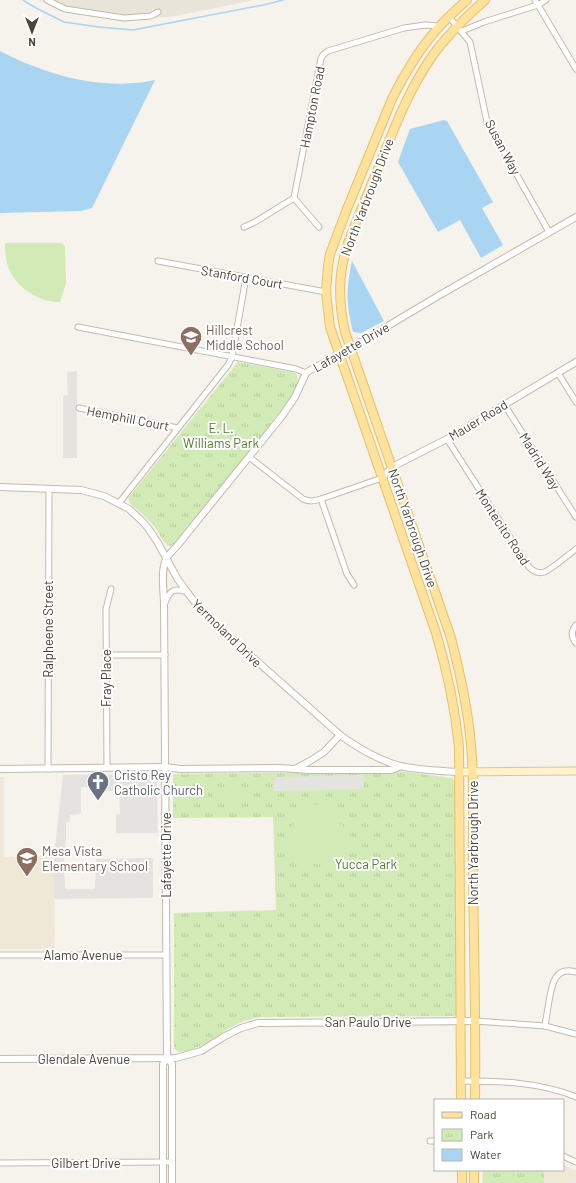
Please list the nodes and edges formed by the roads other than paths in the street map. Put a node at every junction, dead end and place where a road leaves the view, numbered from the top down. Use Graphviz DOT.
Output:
graph roads {
  1 [pos="47,0"];
  2 [pos="467,0"];
  3 [pos="485,0"];
  4 [pos="546,0"];
  5 [pos="537,2"];
  6 [pos="158,12"];
  7 [pos="449,17"];
  8 [pos="439,26"];
  9 [pos="460,29"];
  10 [pos="576,69"];
  11 [pos="294,198"];
  12 [pos="576,217"];
  13 [pos="244,227"];
  14 [pos="319,227"];
  15 [pos="549,232"];
  16 [pos="158,261"];
  17 [pos="246,277"];
  18 [pos="326,292"];
  19 [pos="78,327"];
  20 [pos="350,348"];
  21 [pos="339,355"];
  22 [pos="232,357"];
  23 [pos="576,362"];
  24 [pos="306,373"];
  25 [pos="558,373"];
  26 [pos="576,402"];
  27 [pos="504,404"];
  28 [pos="78,408"];
  29 [pos="178,428"];
  30 [pos="447,439"];
  31 [pos="249,457"];
  32 [pos="392,467"];
  33 [pos="382,478"];
  34 [pos="0,487"];
  35 [pos="48,489"];
  36 [pos="321,499"];
  37 [pos="118,503"];
  38 [pos="576,518"];
  39 [pos="576,549"];
  40 [pos="166,558"];
  41 [pos="354,585"];
  42 [pos="111,589"];
  43 [pos="187,592"];
  44 [pos="164,604"];
  45 [pos="576,625"];
  46 [pos="576,643"];
  47 [pos="106,655"];
  48 [pos="165,655"];
  49 [pos="462,684"];
  50 [pos="450,687"];
  51 [pos="340,735"];
  52 [pos="401,766"];
  53 [pos="165,767"];
  54 [pos="107,768"];
  55 [pos="0,769"];
  56 [pos="48,769"];
  57 [pos="295,769"];
  58 [pos="576,771"];
  59 [pos="459,772"];
  60 [pos="473,772"];
  61 [pos="0,955"];
  62 [pos="166,955"];
  63 [pos="460,957"];
  64 [pos="474,957"];
  65 [pos="576,972"];
  66 [pos="460,1021"];
  67 [pos="475,1021"];
  68 [pos="545,1026"];
  69 [pos="576,1034"];
  70 [pos="167,1058"];
  71 [pos="0,1059"];
  72 [pos="462,1081"];
  73 [pos="475,1081"];
  74 [pos="576,1097"];
  75 [pos="462,1099"];
  76 [pos="475,1099"];
  77 [pos="564,1156"];
  78 [pos="163,1162"];
  79 [pos="171,1162"];
  80 [pos="576,1162"];
  81 [pos="0,1163"];
  82 [pos="462,1171"];
  83 [pos="474,1171"];
  84 [pos="163,1183"];
  85 [pos="172,1183"];
  86 [pos="462,1183"];
  87 [pos="474,1183"];
  1 -- 6 [label="street"];
  2 -- 7 [label="main road, North Yarbrough Drive"];
  3 -- 9 [label="main road, North Yarbrough Drive"];
  4 -- 5 [label="street"];
  5 -- 9 [label="street"];
  5 -- 10 [label="street"];
  7 -- 8 [label="main road, North Yarbrough Drive"];
  7 -- 9 [label="street, Susan Way"];
  8 -- 11 [label="street, Hampton Road"];
  8 -- 18 [label="main road, North Yarbrough Drive"];
  9 -- 15 [label="street, Susan Way"];
  9 -- 20 [label="main road, North Yarbrough Drive"];
  11 -- 13 [label="street"];
  11 -- 14 [label="street"];
  12 -- 15 [label="street, Lafayette Drive"];
  15 -- 20 [label="street, Lafayette Drive"];
  16 -- 17 [label="street, Stanford Court"];
  17 -- 18 [label="street, Stanford Court"];
  17 -- 22 [label="street"];
  18 -- 21 [label="main road, North Yarbrough Drive"];
  19 -- 22 [label="street"];
  20 -- 21 [label="street, Lafayette Drive"];
  20 -- 32 [label="main road, North Yarbrough Drive"];
  21 -- 24 [label="street, Lafayette Drive"];
  21 -- 33 [label="main road, North Yarbrough Drive"];
  22 -- 24 [label="street"];
  22 -- 29 [label="street"];
  23 -- 25 [label="street, Mauer Road"];
  24 -- 31 [label="street, Lafayette Drive"];
  25 -- 26 [label="street"];
  25 -- 27 [label="street, Mauer Road"];
  27 -- 30 [label="street, Mauer Road"];
  27 -- 38 [label="street, Madrid Way"];
  28 -- 29 [label="street, Hemphill Court"];
  29 -- 37 [label="street"];
  30 -- 32 [label="street, Mauer Road"];
  30 -- 39 [label="street, Montecito Road"];
  31 -- 36 [label="street"];
  31 -- 40 [label="street, Lafayette Drive"];
  32 -- 33 [label="street, Mauer Road"];
  32 -- 49 [label="main road, North Yarbrough Drive"];
  33 -- 36 [label="street"];
  33 -- 50 [label="main road, North Yarbrough Drive"];
  34 -- 35 [label="street, Yermoland Drive"];
  35 -- 37 [label="street, Yermoland Drive"];
  35 -- 56 [label="street, Ralpheene Street"];
  36 -- 41 [label="street"];
  37 -- 40 [label="street, Yermoland Drive"];
  40 -- 43 [label="street, Yermoland Drive"];
  40 -- 44 [label="street, Lafayette Drive"];
  42 -- 47 [label="street, Fray Place"];
  43 -- 44 [label="street"];
  43 -- 51 [label="street, Yermoland Drive"];
  44 -- 48 [label="street, Lafayette Drive"];
  45 -- 46 [label="street"];
  47 -- 48 [label="street"];
  47 -- 54 [label="street, Fray Place"];
  48 -- 53 [label="street, Lafayette Drive"];
  49 -- 50 [label="main road"];
  49 -- 60 [label="main road, North Yarbrough Drive"];
  50 -- 59 [label="main road, North Yarbrough Drive"];
  51 -- 52 [label="street, Yermoland Drive"];
  51 -- 57 [label="street"];
  52 -- 57 [label="street"];
  52 -- 59 [label="street"];
  53 -- 54 [label="street"];
  53 -- 57 [label="street"];
  53 -- 62 [label="street, Lafayette Drive"];
  54 -- 56 [label="street"];
  55 -- 56 [label="street"];
  58 -- 60 [label="main road"];
  59 -- 60 [label="main road"];
  59 -- 63 [label="main road, North Yarbrough Drive"];
  60 -- 64 [label="main road, North Yarbrough Drive"];
  61 -- 62 [label="street, Alamo Avenue"];
  62 -- 70 [label="street, Lafayette Drive"];
  63 -- 64 [label="main road"];
  63 -- 66 [label="main road, North Yarbrough Drive"];
  64 -- 67 [label="main road, North Yarbrough Drive"];
  65 -- 68 [label="street"];
  66 -- 67 [label="street, San Paulo Drive"];
  66 -- 70 [label="street, San Paulo Drive"];
  66 -- 72 [label="main road, North Yarbrough Drive"];
  67 -- 68 [label="street, San Paulo Drive"];
  67 -- 73 [label="main road, North Yarbrough Drive"];
  68 -- 69 [label="street, San Paulo Drive"];
  70 -- 71 [label="street, Glendale Avenue"];
  70 -- 78 [label="street, Lafayette Drive"];
  70 -- 79 [label="street, Lafayette Drive"];
  72 -- 73 [label="street"];
  72 -- 75 [label="main road, North Yarbrough Drive"];
  73 -- 74 [label="street"];
  73 -- 76 [label="main road, North Yarbrough Drive"];
  77 -- 80 [label="street"];
  78 -- 79 [label="street, Gilbert Drive"];
  78 -- 81 [label="street, Gilbert Drive"];
  78 -- 84 [label="street, Lafayette Drive"];
  79 -- 85 [label="street, Lafayette Drive"];
  82 -- 86 [label="main road"];
  83 -- 87 [label="main road"];
}
